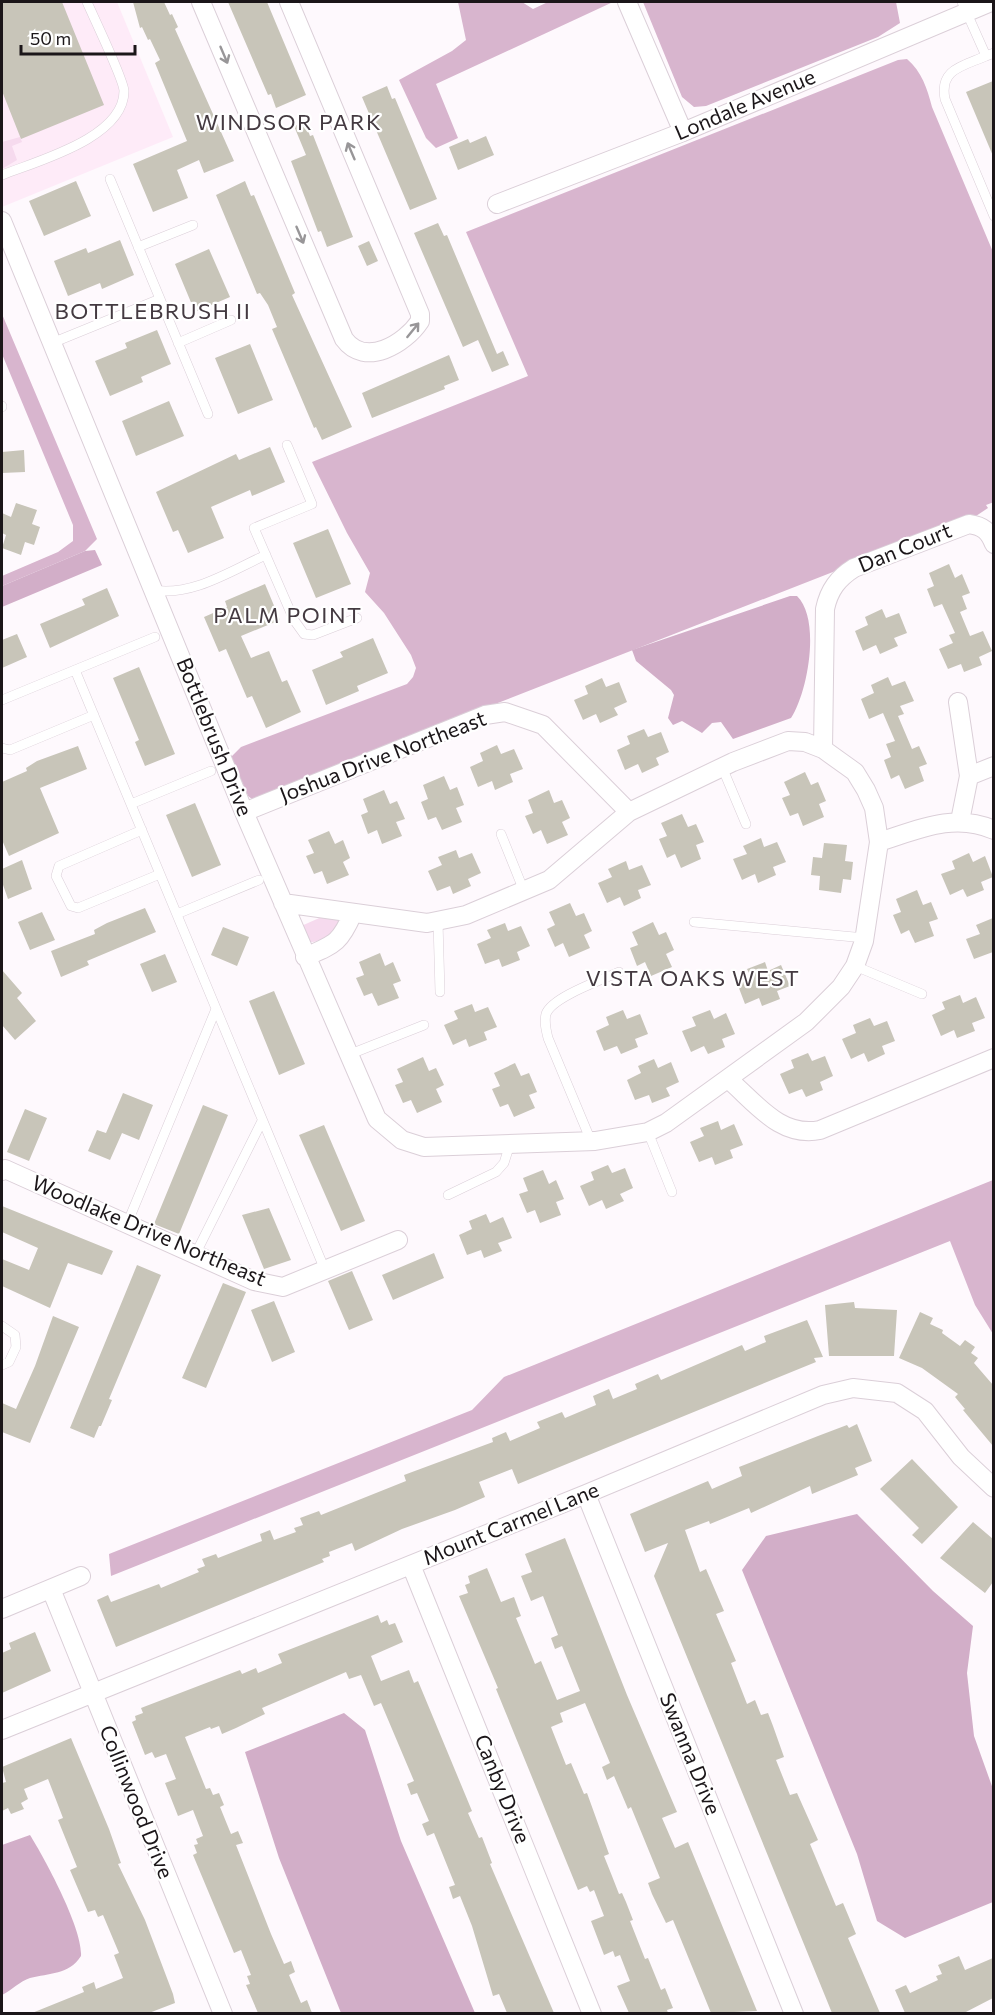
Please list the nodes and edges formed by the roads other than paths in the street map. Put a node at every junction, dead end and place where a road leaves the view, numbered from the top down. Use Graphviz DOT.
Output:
graph roads {
  1 [pos="87,2"];
  2 [pos="201,2"];
  3 [pos="289,2"];
  4 [pos="627,2"];
  5 [pos="991,2"];
  6 [pos="964,7"];
  7 [pos="990,54"];
  8 [pos="683,132"];
  9 [pos="2,175"];
  10 [pos="110,179"];
  11 [pos="497,204"];
  12 [pos="993,216"];
  13 [pos="2,221"];
  14 [pos="193,225"];
  15 [pos="138,247"];
  16 [pos="160,299"];
  17 [pos="231,320"];
  18 [pos="52,343"];
  19 [pos="178,343"];
  20 [pos="208,414"];
  21 [pos="286,445"];
  22 [pos="993,544"];
  23 [pos="266,555"];
  24 [pos="153,590"];
  25 [pos="357,618"];
  26 [pos="155,637"];
  27 [pos="75,670"];
  28 [pos="2,700"];
  29 [pos="958,702"];
  30 [pos="94,715"];
  31 [pos="2,748"];
  32 [pos="823,749"];
  33 [pos="993,766"];
  34 [pos="722,767"];
  35 [pos="211,771"];
  36 [pos="969,776"];
  37 [pos="131,804"];
  38 [pos="244,812"];
  39 [pos="630,812"];
  40 [pos="960,821"];
  41 [pos="746,824"];
  42 [pos="142,830"];
  43 [pos="993,830"];
  44 [pos="501,834"];
  45 [pos="879,842"];
  46 [pos="160,874"];
  47 [pos="259,880"];
  48 [pos="525,891"];
  49 [pos="283,903"];
  50 [pos="353,913"];
  51 [pos="177,914"];
  52 [pos="438,922"];
  53 [pos="694,922"];
  54 [pos="865,938"];
  55 [pos="305,957"];
  56 [pos="855,966"];
  57 [pos="619,972"];
  58 [pos="440,992"];
  59 [pos="922,994"];
  60 [pos="216,1009"];
  61 [pos="424,1025"];
  62 [pos="347,1055"];
  63 [pos="993,1058"];
  64 [pos="728,1079"];
  65 [pos="262,1121"];
  66 [pos="648,1132"];
  67 [pos="591,1141"];
  68 [pos="510,1144"];
  69 [pos="2,1171"];
  70 [pos="672,1192"];
  71 [pos="448,1195"];
  72 [pos="127,1224"];
  73 [pos="398,1240"];
  74 [pos="195,1255"];
  75 [pos="325,1270"];
  76 [pos="2,1326"];
  77 [pos="2,1365"];
  78 [pos="993,1488"];
  79 [pos="586,1494"];
  80 [pos="411,1565"];
  81 [pos="81,1576"];
  82 [pos="51,1589"];
  83 [pos="2,1609"];
  84 [pos="92,1694"];
  85 [pos="2,1730"];
  86 [pos="223,2013"];
  87 [pos="592,2013"];
  88 [pos="794,2013"];
  1 -- 9 [label="lane"];
  2 -- 3 [label="street, one-way"];
  4 -- 8 [label="street"];
  5 -- 6 [label="street, Londale Avenue"];
  6 -- 7 [label="lane"];
  6 -- 8 [label="street, Londale Avenue"];
  7 -- 12 [label="lane"];
  8 -- 11 [label="street, Londale Avenue"];
  10 -- 15 [label="lane"];
  13 -- 18 [label="street, Bottlebrush Drive"];
  14 -- 15 [label="lane"];
  15 -- 16 [label="lane"];
  16 -- 18 [label="lane"];
  16 -- 19 [label="lane"];
  17 -- 19 [label="lane"];
  18 -- 24 [label="street, Bottlebrush Drive"];
  19 -- 20 [label="lane"];
  21 -- 23 [label="lane"];
  22 -- 32 [label="street, Dan Court"];
  23 -- 24 [label="lane"];
  23 -- 25 [label="lane"];
  24 -- 38 [label="street, Bottlebrush Drive"];
  26 -- 27 [label="lane"];
  27 -- 28 [label="lane"];
  27 -- 30 [label="lane"];
  29 -- 36 [label="street"];
  30 -- 31 [label="lane"];
  30 -- 37 [label="lane"];
  32 -- 34 [label="street"];
  32 -- 45 [label="street"];
  33 -- 36 [label="street"];
  34 -- 39 [label="street"];
  34 -- 41 [label="lane"];
  35 -- 37 [label="lane"];
  36 -- 40 [label="street"];
  37 -- 42 [label="lane"];
  38 -- 39 [label="street, Joshua Drive Northeast"];
  38 -- 49 [label="street, Bottlebrush Drive"];
  39 -- 48 [label="street"];
  40 -- 43 [label="street"];
  40 -- 45 [label="street"];
  42 -- 46 [label="lane"];
  42 -- 46 [label="lane"];
  44 -- 48 [label="lane"];
  45 -- 54 [label="street"];
  46 -- 51 [label="lane"];
  47 -- 51 [label="lane"];
  48 -- 52 [label="street"];
  49 -- 50 [label="street"];
  49 -- 55 [label="street, Bottlebrush Drive"];
  50 -- 52 [label="street"];
  50 -- 55 [label="street"];
  51 -- 60 [label="lane"];
  52 -- 58 [label="lane"];
  53 -- 54 [label="lane"];
  54 -- 56 [label="street"];
  55 -- 62 [label="street, Bottlebrush Drive"];
  56 -- 59 [label="lane"];
  56 -- 64 [label="street"];
  57 -- 67 [label="lane"];
  60 -- 65 [label="lane"];
  60 -- 72 [label="lane"];
  61 -- 62 [label="lane"];
  62 -- 68 [label="street, Bottlebrush Drive"];
  63 -- 64 [label="street"];
  64 -- 66 [label="street"];
  65 -- 74 [label="lane"];
  65 -- 75 [label="lane"];
  66 -- 67 [label="street, Bottlebrush Drive"];
  66 -- 70 [label="lane"];
  67 -- 68 [label="street, Bottlebrush Drive"];
  68 -- 71 [label="lane"];
  69 -- 72 [label="street, Woodlake Drive Northeast"];
  72 -- 74 [label="street, Woodlake Drive Northeast"];
  73 -- 75 [label="street, Woodlake Drive Northeast"];
  74 -- 75 [label="street, Woodlake Drive Northeast"];
  76 -- 77 [label="lane"];
  78 -- 79 [label="street, Mount Carmel Lane"];
  79 -- 80 [label="street, Mount Carmel Lane"];
  79 -- 88 [label="street, Swanna Drive"];
  80 -- 84 [label="street, Mount Carmel Lane"];
  80 -- 87 [label="street, Canby Drive"];
  81 -- 82 [label="street"];
  82 -- 83 [label="street"];
  82 -- 84 [label="street, Collinwood Drive"];
  84 -- 85 [label="street, Mount Carmel Lane"];
  84 -- 86 [label="street, Collinwood Drive"];
}
